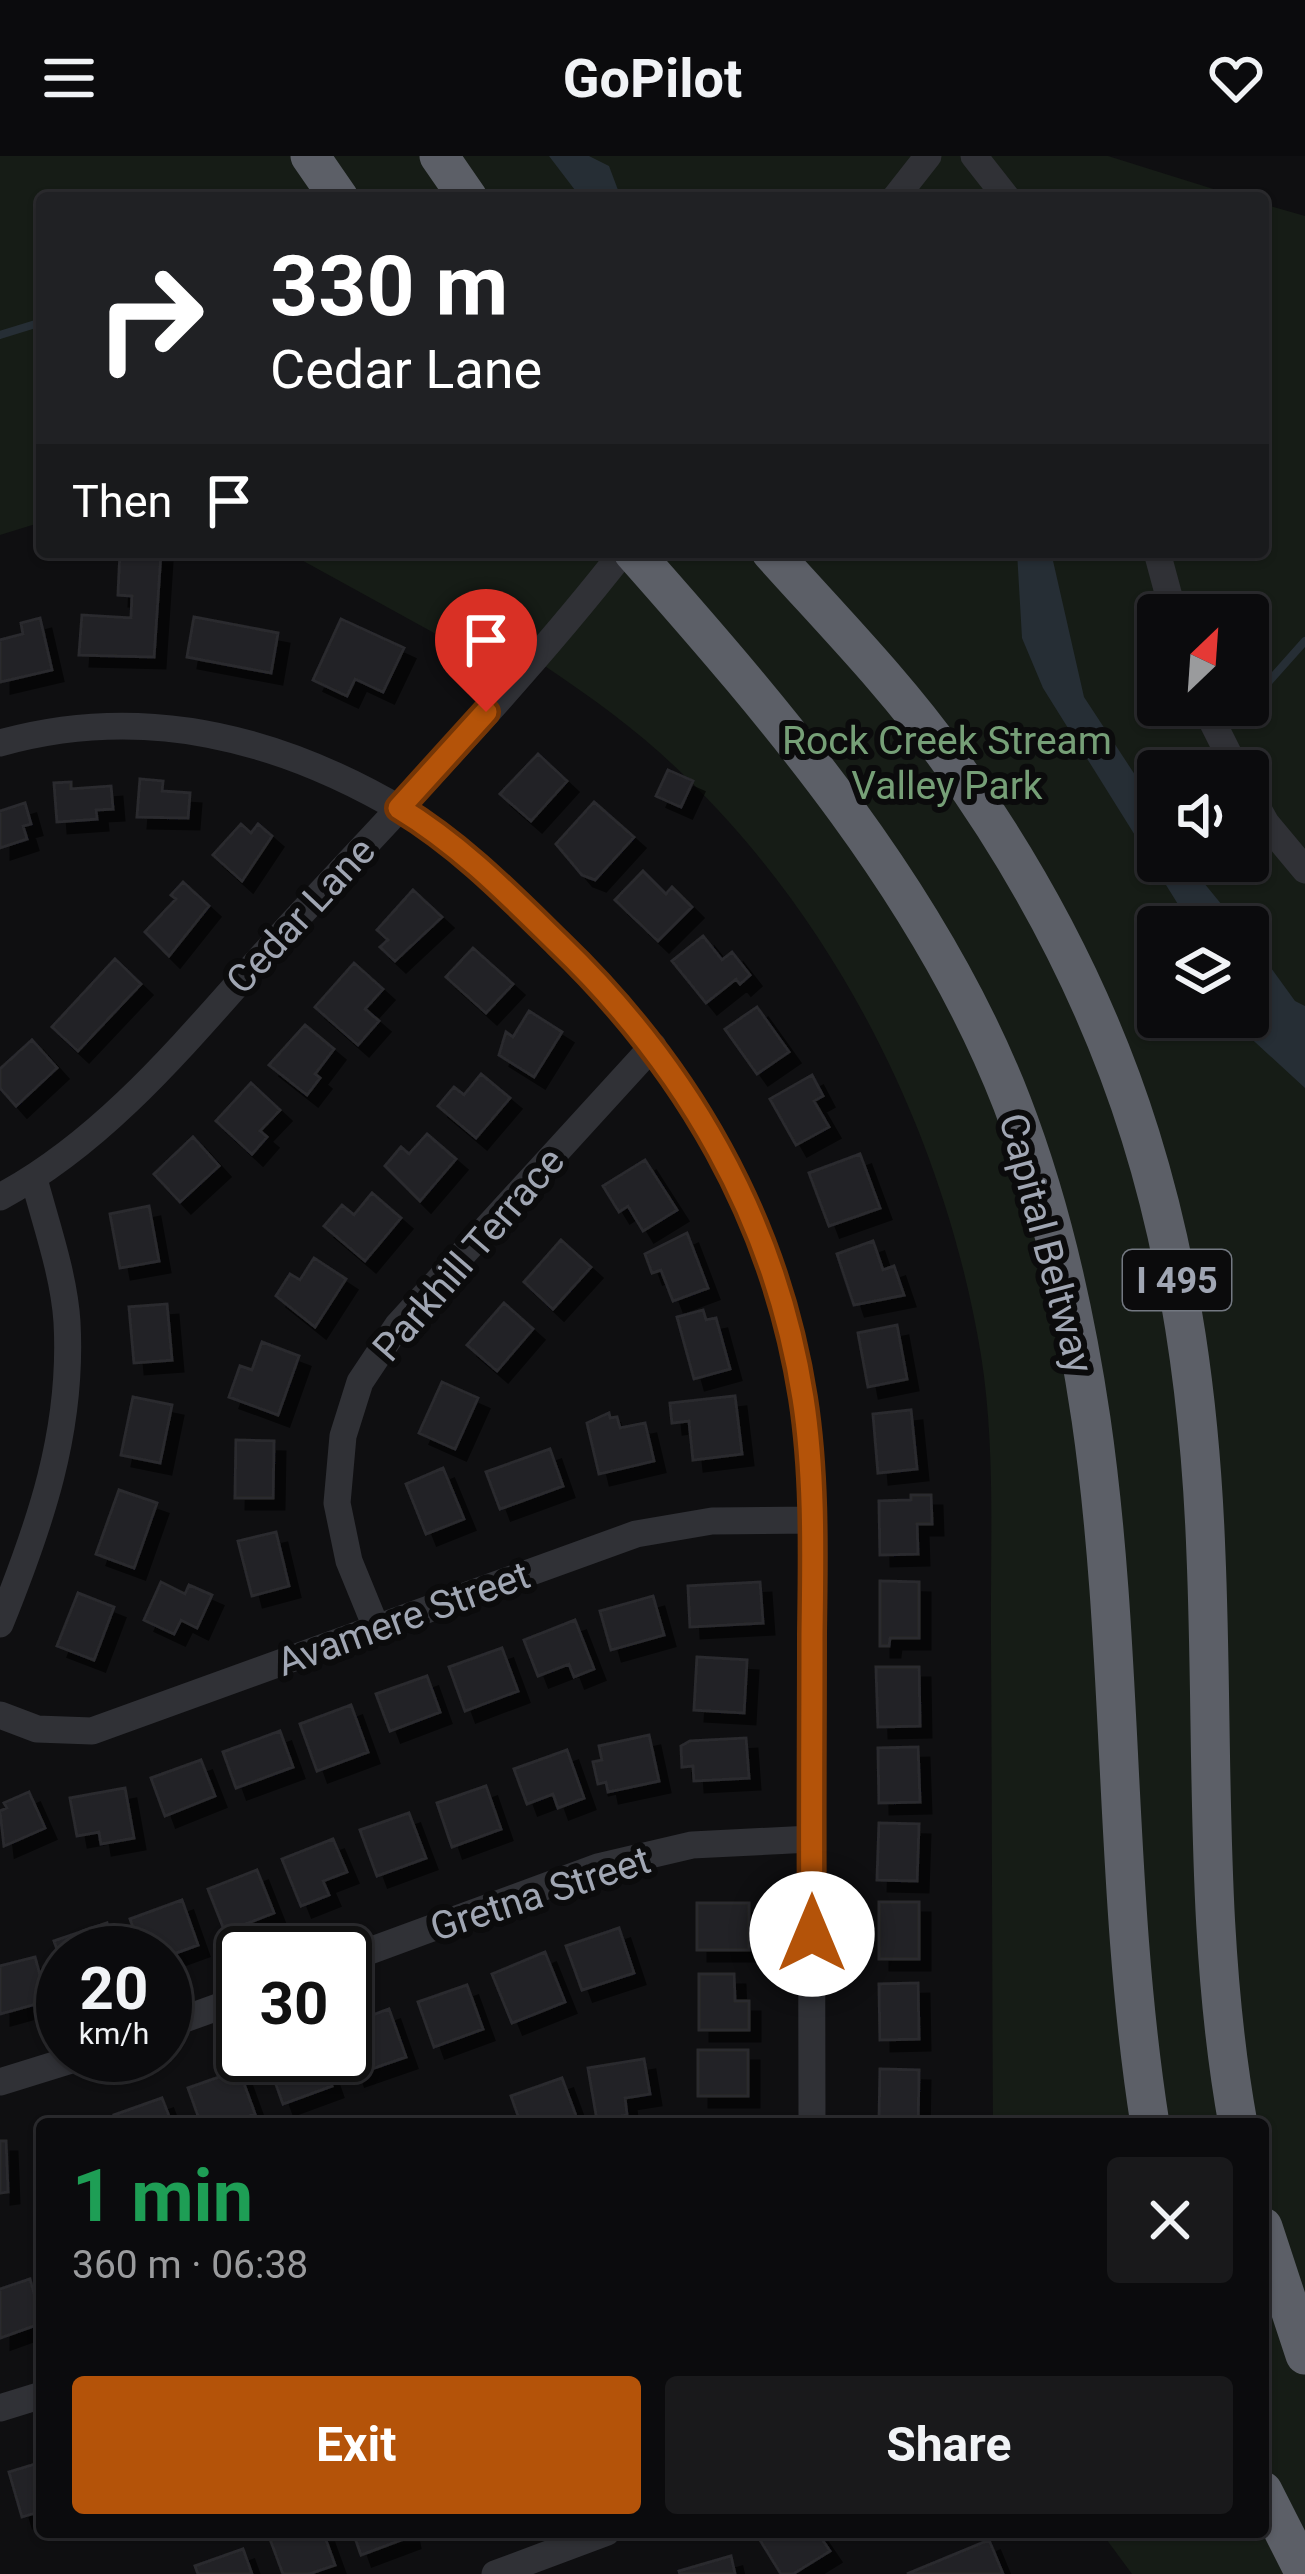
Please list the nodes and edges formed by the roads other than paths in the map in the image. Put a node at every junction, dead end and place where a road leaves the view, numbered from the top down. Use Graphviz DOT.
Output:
graph roads {
  1 [pos="310,156"];
  2 [pos="439,156"];
  3 [pos="928,156"];
  4 [pos="974,156"];
  5 [pos="335,192"];
  6 [pos="464,192"];
  7 [pos="900,192"];
  8 [pos="1002,192"];
  9 [pos="618,558"];
  10 [pos="638,558"];
  11 [pos="776,558"];
  12 [pos="1158,558"];
  13 [pos="1168,594"];
  14 [pos="0,743"];
  15 [pos="399,808"];
  16 [pos="1269,827"];
  17 [pos="1305,870"];
  18 [pos="653,1046"];
  19 [pos="34,1179"];
  20 [pos="0,1197"];
  21 [pos="813,1520"];
  22 [pos="0,1624"];
  23 [pos="376,1627"];
  24 [pos="0,1715"];
  25 [pos="812,1838"];
  26 [pos="372,1950"];
  27 [pos="36,2071"];
  28 [pos="0,2082"];
  29 [pos="812,2118"];
  30 [pos="1149,2118"];
  31 [pos="1237,2118"];
  32 [pos="1269,2245"];
  33 [pos="1305,2355"];
  34 [pos="36,2398"];
  35 [pos="0,2408"];
  36 [pos="1269,2503"];
  37 [pos="591,2538"];
  38 [pos="495,2574"];
  39 [pos="1305,2574"];
  1 -- 5 [label="highway"];
  2 -- 6 [label="highway"];
  3 -- 7 [label="street"];
  4 -- 8 [label="street"];
  9 -- 15 [label="street, Cedar Lane"];
  10 -- 30 [label="highway, Capital Beltway / I 495"];
  11 -- 31 [label="highway, I 495"];
  12 -- 13 [label="street"];
  14 -- 15 [label="street"];
  15 -- 18 [label="street"];
  15 -- 19 [label="street, Cedar Lane"];
  16 -- 17 [label="street"];
  18 -- 21 [label="street"];
  18 -- 23 [label="street, Parkhill Terrace"];
  19 -- 20 [label="street, Cedar Lane"];
  19 -- 22 [label="street"];
  21 -- 23 [label="street, Avamere Street"];
  21 -- 25 [label="street"];
  23 -- 24 [label="street, Avamere Street"];
  25 -- 26 [label="street, Gretna Street"];
  25 -- 29 [label="street"];
  27 -- 28 [label="street"];
  32 -- 33 [label="highway"];
  34 -- 35 [label="street"];
  36 -- 39 [label="highway"];
  37 -- 38 [label="street"];
}
